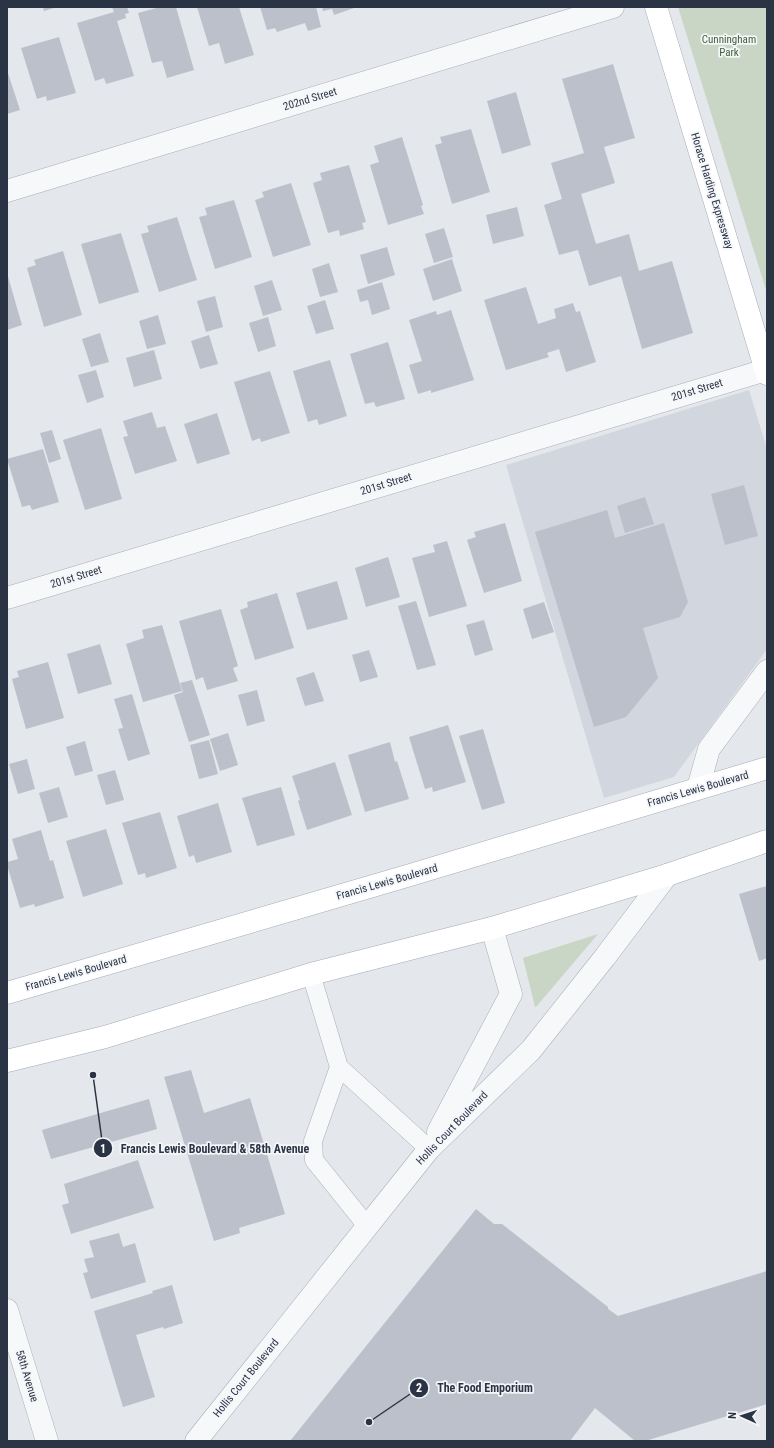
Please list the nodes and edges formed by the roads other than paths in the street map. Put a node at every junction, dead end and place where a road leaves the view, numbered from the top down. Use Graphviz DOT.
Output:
graph roads {
  1 [pos="613,7"];
  2 [pos="656,7"];
  3 [pos="7,191"];
  4 [pos="766,372"];
  5 [pos="7,598"];
  6 [pos="767,671"];
  7 [pos="767,768"];
  8 [pos="698,788"];
  9 [pos="767,841"];
  10 [pos="667,875"];
  11 [pos="492,928"];
  12 [pos="311,974"];
  13 [pos="7,993"];
  14 [pos="7,1061"];
  15 [pos="339,1067"];
  16 [pos="429,1149"];
  17 [pos="367,1226"];
  18 [pos="7,1310"];
  19 [pos="47,1441"];
  20 [pos="196,1441"];
  1 -- 3 [label="street, 202nd Street"];
  2 -- 4 [label="main road, Horace Harding Expressway"];
  4 -- 5 [label="street, 201st Street"];
  6 -- 8 [label="street"];
  7 -- 8 [label="main road, Francis Lewis Boulevard"];
  8 -- 13 [label="main road, Francis Lewis Boulevard"];
  9 -- 10 [label="main road"];
  10 -- 11 [label="main road"];
  10 -- 16 [label="street, Hollis Court Boulevard"];
  11 -- 12 [label="main road"];
  11 -- 16 [label="street"];
  12 -- 14 [label="main road"];
  12 -- 15 [label="lane"];
  15 -- 16 [label="lane"];
  15 -- 17 [label="lane"];
  16 -- 17 [label="street, Hollis Court Boulevard"];
  17 -- 20 [label="street, Hollis Court Boulevard"];
  18 -- 19 [label="street, 58th Avenue"];
}
